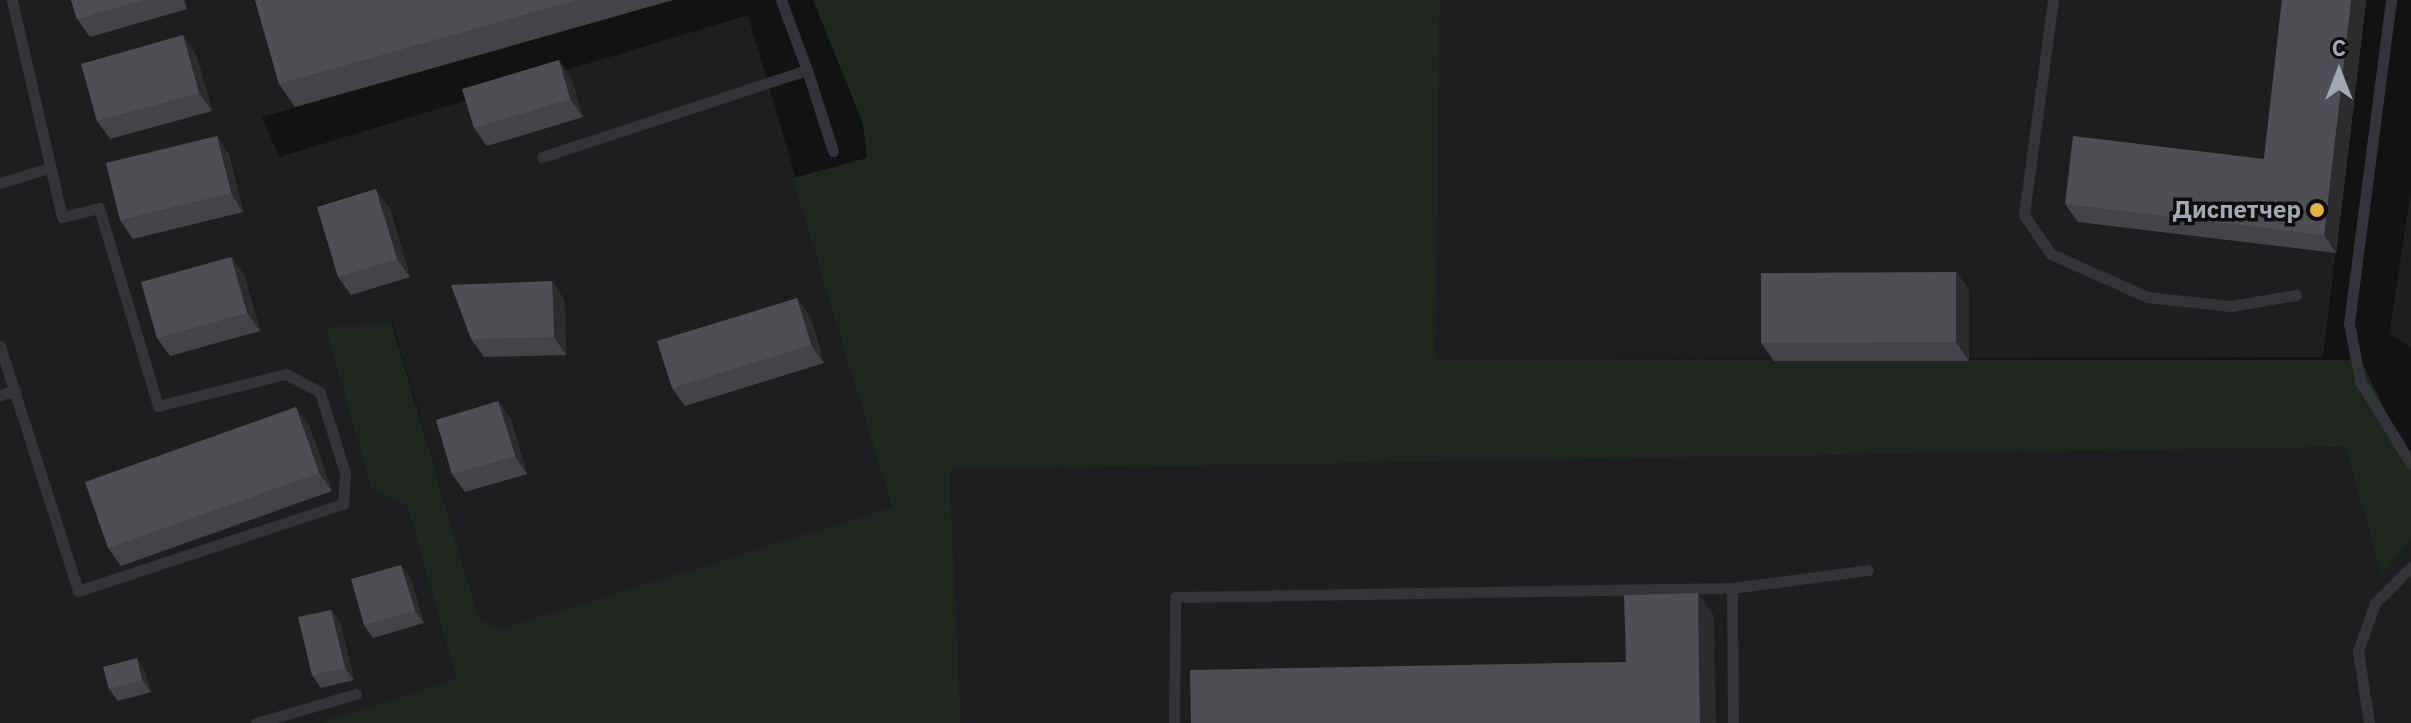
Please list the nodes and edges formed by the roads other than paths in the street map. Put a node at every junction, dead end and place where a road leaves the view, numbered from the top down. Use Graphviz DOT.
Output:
graph roads {
  1 [pos="12,0"];
  2 [pos="781,0"];
  3 [pos="2053,0"];
  4 [pos="2391,0"];
  5 [pos="807,70"];
  6 [pos="833,151"];
  7 [pos="542,157"];
  8 [pos="51,167"];
  9 [pos="0,183"];
  10 [pos="2296,295"];
  11 [pos="0,346"];
  12 [pos="15,390"];
  13 [pos="0,395"];
  14 [pos="2411,464"];
  15 [pos="2411,567"];
  16 [pos="1868,570"];
  17 [pos="1732,588"];
  18 [pos="356,694"];
  19 [pos="256,723"];
  20 [pos="1174,723"];
  21 [pos="1733,723"];
  22 [pos="2369,723"];
  1 -- 8 [label="lane"];
  2 -- 5 [label="lane"];
  3 -- 10 [label="lane"];
  4 -- 14 [label="lane"];
  5 -- 6 [label="lane"];
  5 -- 7 [label="lane"];
  8 -- 9 [label="lane"];
  8 -- 12 [label="lane"];
  11 -- 12 [label="lane"];
  12 -- 13 [label="lane"];
  15 -- 22 [label="lane"];
  16 -- 17 [label="lane"];
  17 -- 20 [label="lane"];
  17 -- 21 [label="lane"];
  18 -- 19 [label="lane"];
}
